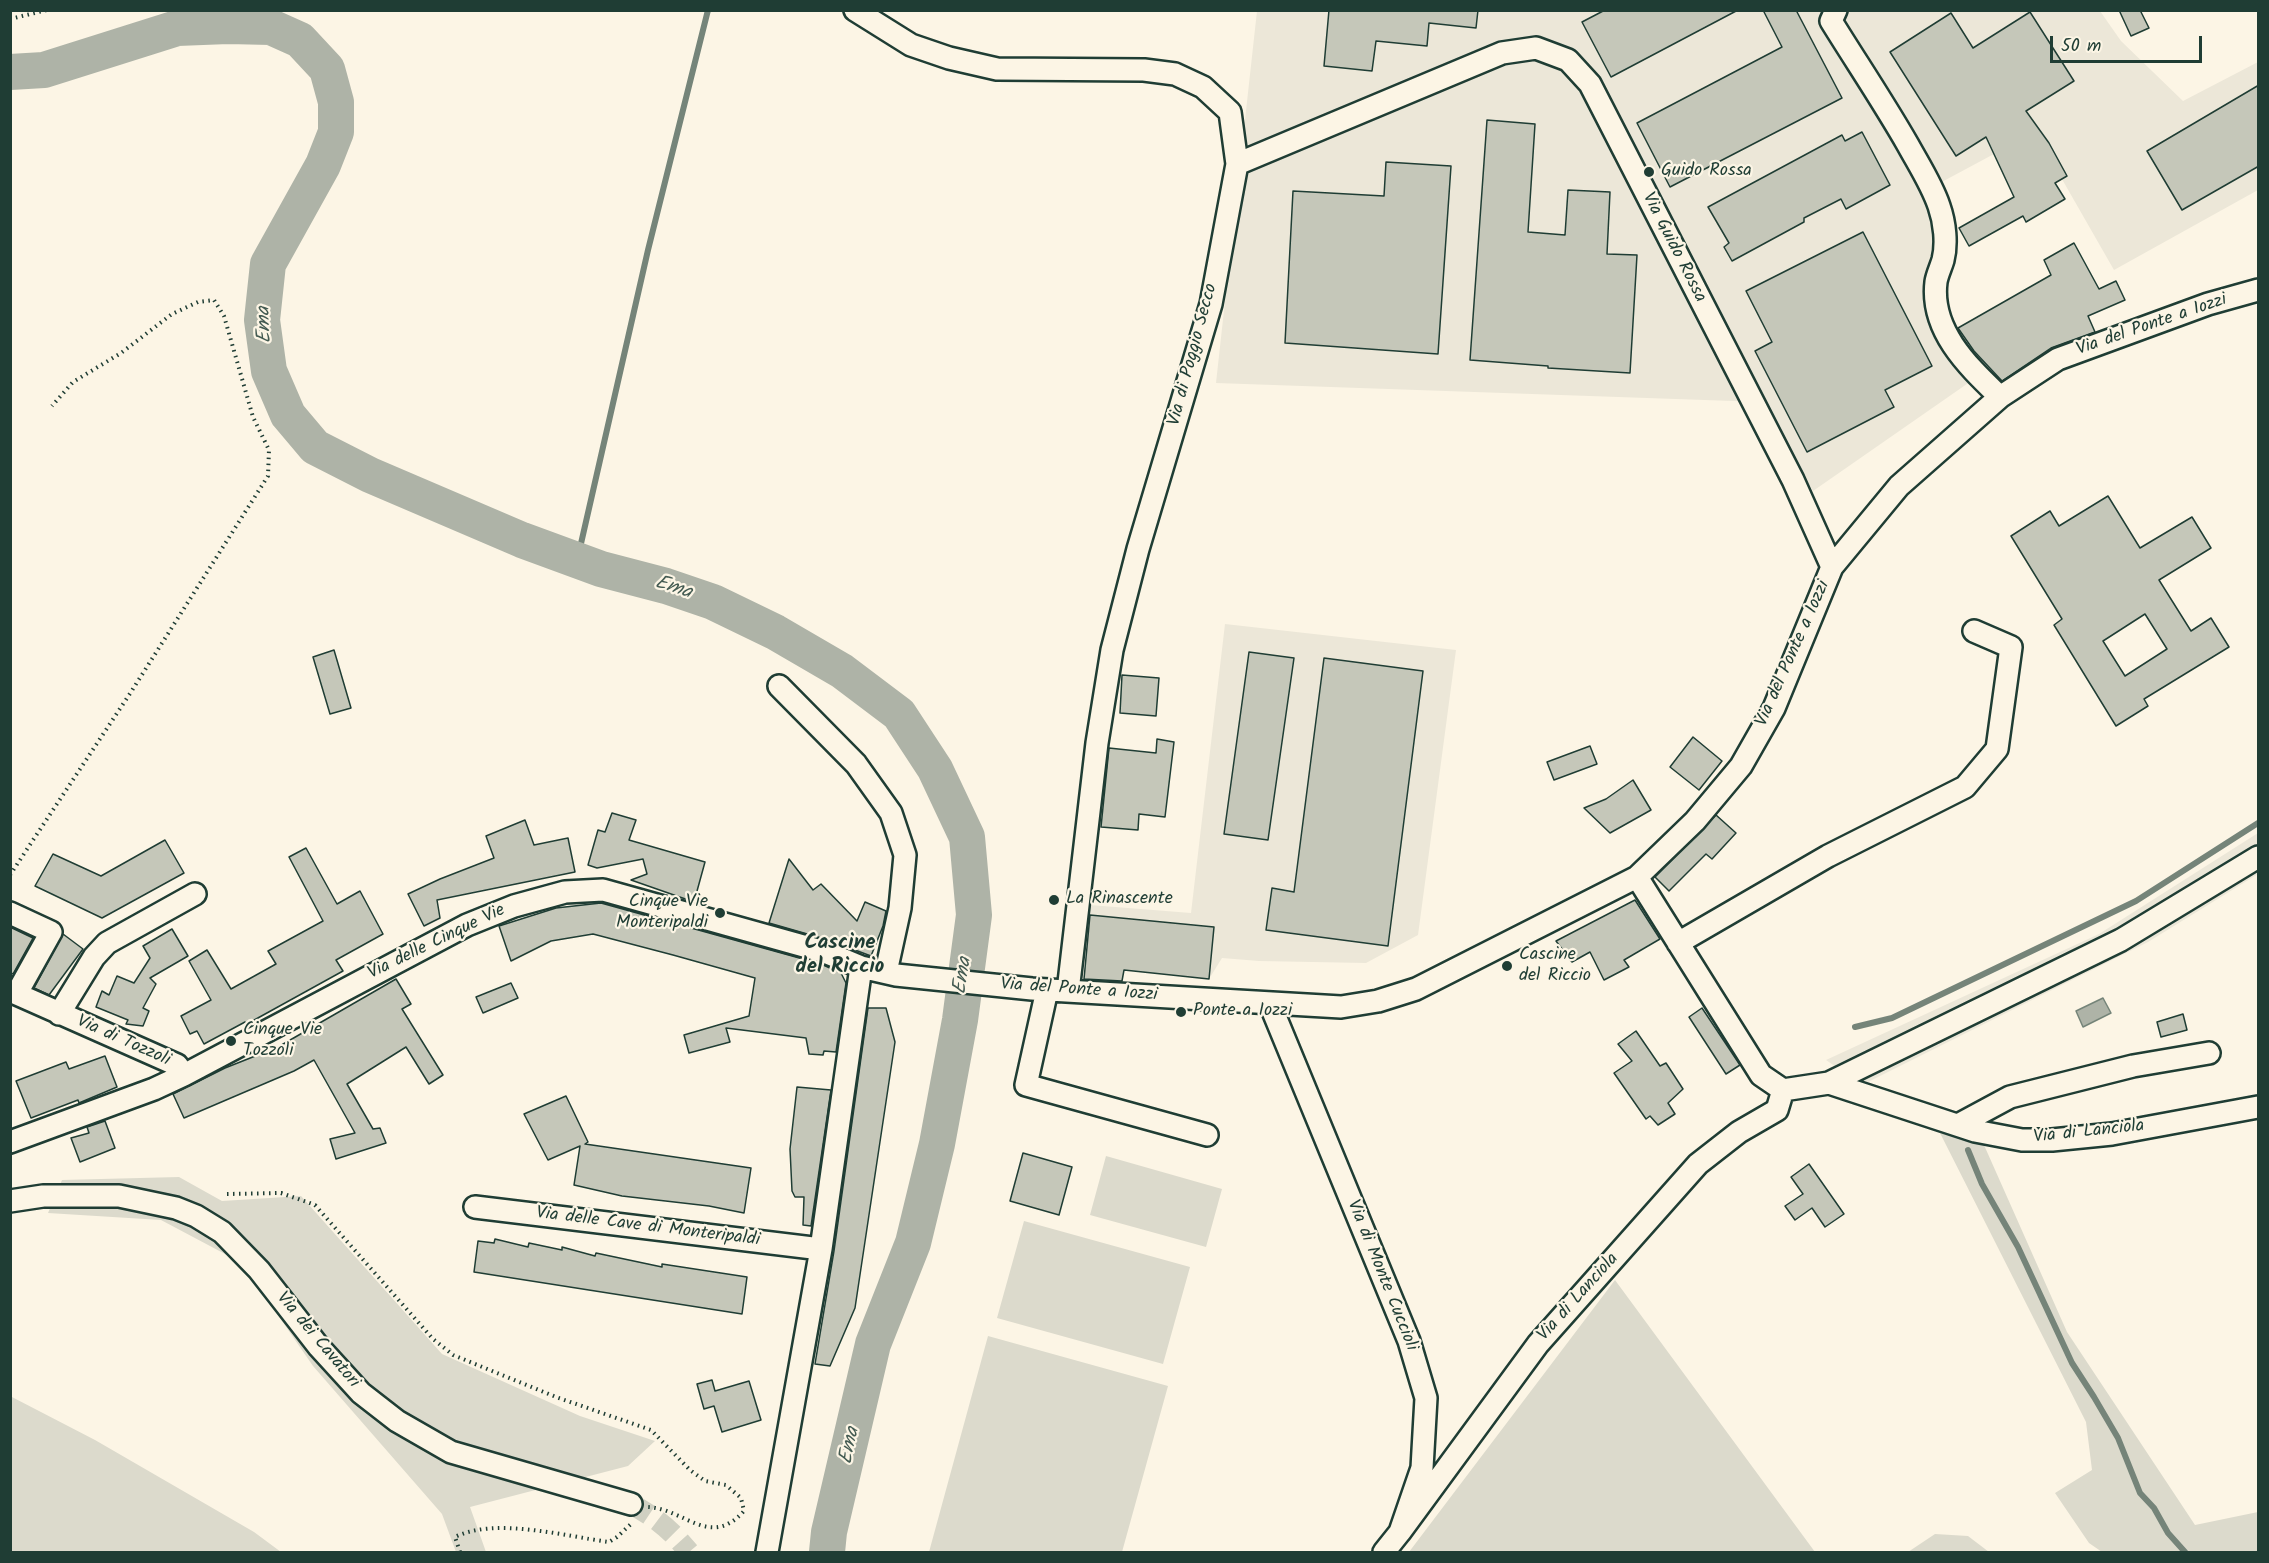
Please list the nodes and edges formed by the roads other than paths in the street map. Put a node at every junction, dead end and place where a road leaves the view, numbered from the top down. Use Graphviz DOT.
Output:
graph roads {
  1 [pos="855,10"];
  2 [pos="1836,10"];
  3 [pos="1237,164"];
  4 [pos="2259,291"];
  5 [pos="2000,397"];
  6 [pos="1832,567"];
  7 [pos="1974,631"];
  8 [pos="779,686"];
  9 [pos="2259,857"];
  10 [pos="1637,877"];
  11 [pos="195,894"];
  12 [pos="10,913"];
  13 [pos="1678,943"];
  14 [pos="861,967"];
  15 [pos="891,974"];
  16 [pos="1049,990"];
  17 [pos="14,992"];
  18 [pos="1270,1004"];
  19 [pos="59,1014"];
  20 [pos="2210,1053"];
  21 [pos="184,1075"];
  22 [pos="1829,1083"];
  23 [pos="1783,1090"];
  24 [pos="2259,1107"];
  25 [pos="1958,1125"];
  26 [pos="1207,1135"];
  27 [pos="10,1142"];
  28 [pos="10,1201"];
  29 [pos="475,1207"];
  30 [pos="821,1249"];
  31 [pos="636,1513"];
  32 [pos="1400,1532"];
  33 [pos="767,1552"];
  34 [pos="1384,1552"];
  1 -- 3 [label="street, Via di Poggio Secco"];
  2 -- 5 [label="street"];
  3 -- 6 [label="street, Via Guido Rossa"];
  3 -- 16 [label="street, Via di Poggio Secco"];
  4 -- 5 [label="street, Via del Ponte a Iozzi"];
  5 -- 6 [label="street, Via del Ponte a Iozzi"];
  6 -- 10 [label="street, Via del Ponte a Iozzi"];
  7 -- 13 [label="street"];
  8 -- 15 [label="street"];
  9 -- 22 [label="street"];
  10 -- 13 [label="street"];
  10 -- 18 [label="street, Via del Ponte a Iozzi"];
  11 -- 19 [label="street, Via di Tozzoli"];
  12 -- 17 [label="street"];
  13 -- 23 [label="street"];
  14 -- 15 [label="street, Via delle Cinque Vie"];
  14 -- 21 [label="street, Via delle Cinque Vie"];
  14 -- 30 [label="street"];
  15 -- 16 [label="street, Via del Ponte a Iozzi"];
  16 -- 18 [label="street, Via del Ponte a Iozzi"];
  16 -- 26 [label="street, Via di Poggio Secco"];
  17 -- 19 [label="street, Via di Tozzoli"];
  18 -- 32 [label="street, Via di Monte Cuccioli"];
  19 -- 21 [label="street, Via di Tozzoli"];
  20 -- 25 [label="street"];
  21 -- 27 [label="street, Via delle Cinque Vie"];
  22 -- 23 [label="street, Via di Lanciola"];
  22 -- 25 [label="street, Via di Lanciola"];
  23 -- 32 [label="street, Via di Lanciola"];
  24 -- 25 [label="street, Via di Lanciola"];
  28 -- 31 [label="street, Via dei Cavatori"];
  29 -- 30 [label="street, Via delle Cave di Monteripaldi"];
  30 -- 33 [label="street"];
  32 -- 34 [label="street, Via di Monte Cuccioli"];
}
